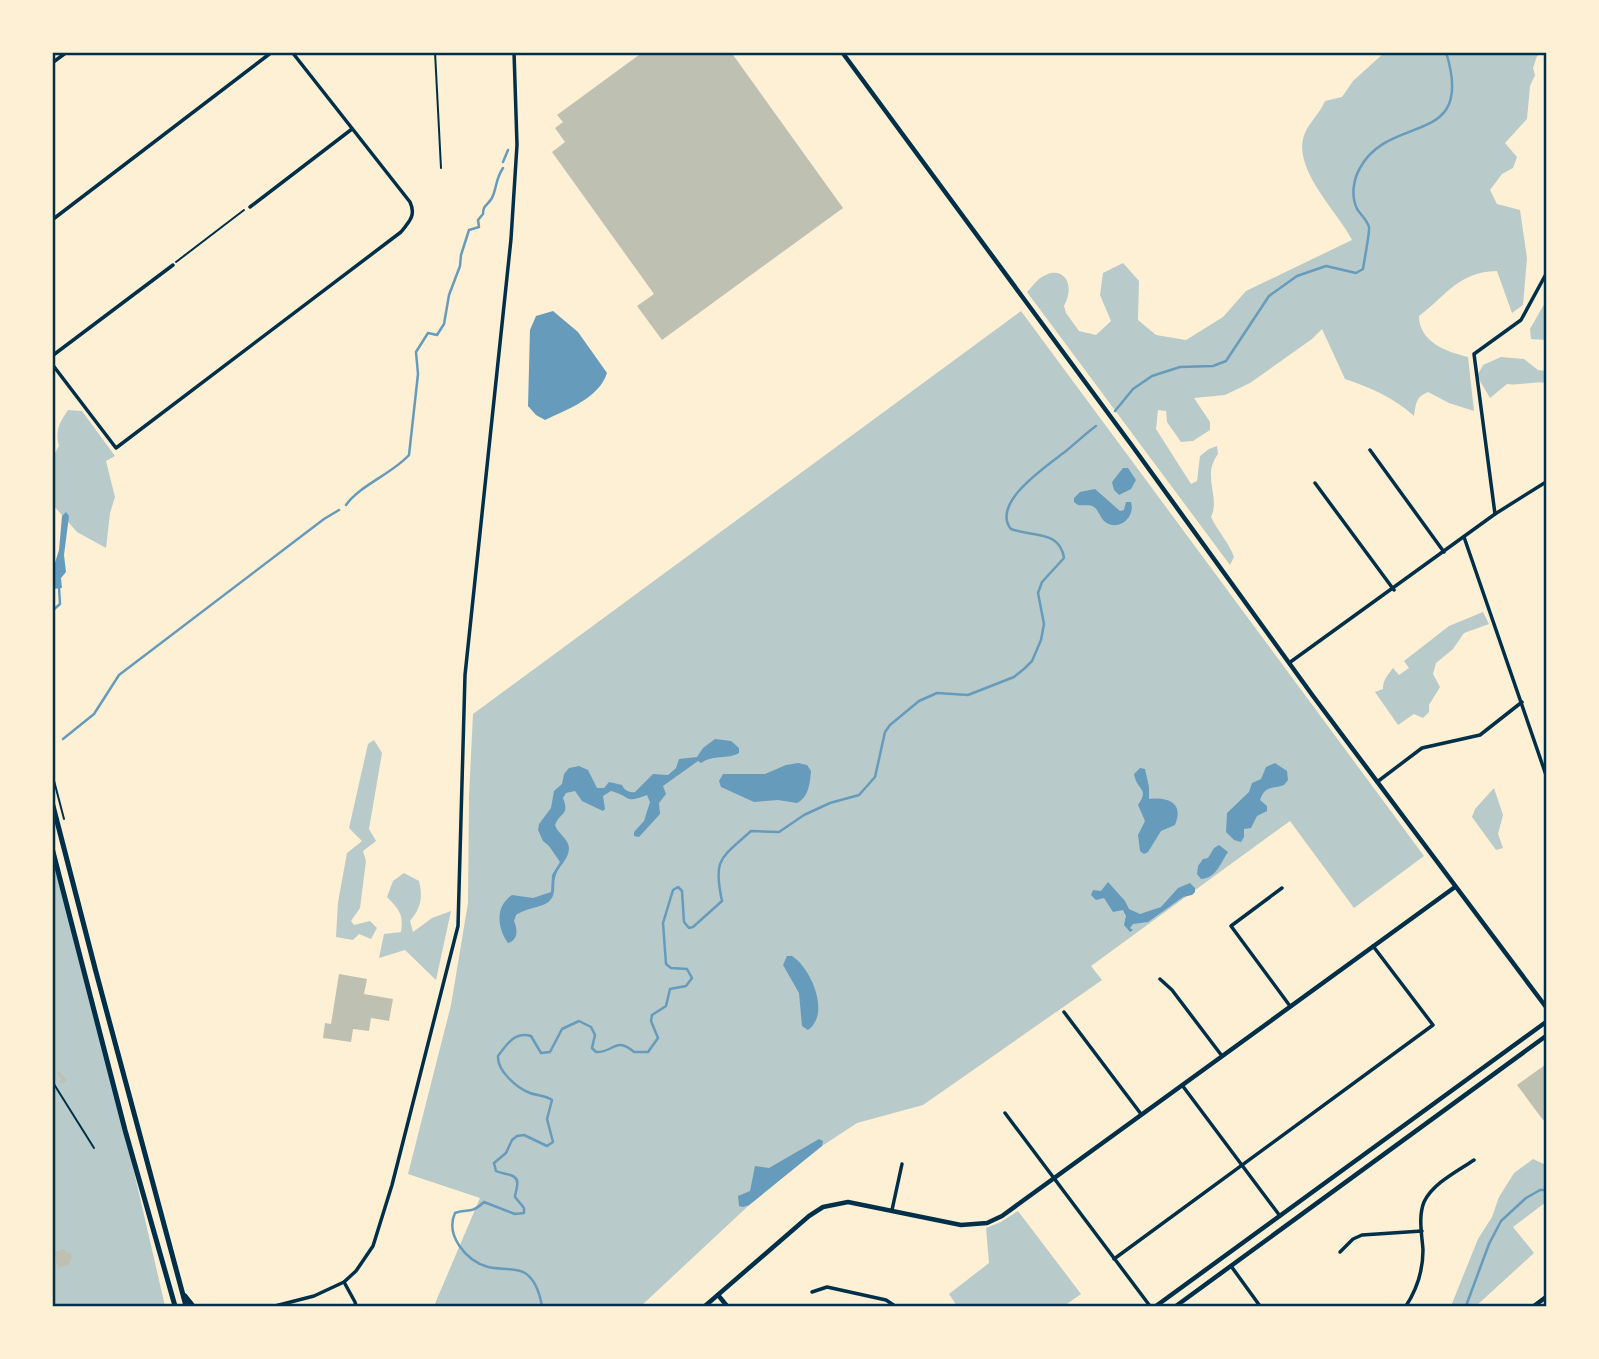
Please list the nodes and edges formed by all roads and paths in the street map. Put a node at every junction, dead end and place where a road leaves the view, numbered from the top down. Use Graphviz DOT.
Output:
graph roads {
  1 [pos="67,52"];
  2 [pos="272,52"];
  3 [pos="292,52"];
  4 [pos="435,52"];
  5 [pos="514,52"];
  6 [pos="842,52"];
  7 [pos="52,64"];
  8 [pos="352,129"];
  9 [pos="441,168"];
  10 [pos="250,207"];
  11 [pos="52,220"];
  12 [pos="173,265"];
  13 [pos="1546,275"];
  14 [pos="52,356"];
  15 [pos="52,365"];
  16 [pos="1370,450"];
  17 [pos="1546,482"];
  18 [pos="1315,484"];
  19 [pos="1495,514"];
  20 [pos="1464,537"];
  21 [pos="1444,552"];
  22 [pos="1394,590"];
  23 [pos="1289,663"];
  24 [pos="1522,702"];
  25 [pos="1546,775"];
  26 [pos="1377,782"];
  27 [pos="52,802"];
  28 [pos="52,848"];
  29 [pos="1455,887"];
  30 [pos="1282,888"];
  31 [pos="1373,946"];
  32 [pos="1160,979"];
  33 [pos="1290,1006"];
  34 [pos="1546,1007"];
  35 [pos="1064,1012"];
  36 [pos="1546,1022"];
  37 [pos="1546,1036"];
  38 [pos="1222,1056"];
  39 [pos="52,1082"];
  40 [pos="1182,1084"];
  41 [pos="1005,1113"];
  42 [pos="1141,1114"];
  43 [pos="94,1148"];
  44 [pos="1474,1160"];
  45 [pos="902,1164"];
  46 [pos="1242,1165"];
  47 [pos="1054,1178"];
  48 [pos="892,1210"];
  49 [pos="1280,1216"];
  50 [pos="1422,1231"];
  51 [pos="1340,1252"];
  52 [pos="1114,1259"];
  53 [pos="1231,1266"];
  54 [pos="344,1282"];
  55 [pos="812,1292"];
  56 [pos="183,1294"];
  57 [pos="718,1295"];
  58 [pos="1546,1297"];
  59 [pos="175,1307"];
  60 [pos="186,1307"];
  61 [pos="193,1307"];
  62 [pos="275,1307"];
  63 [pos="356,1307"];
  64 [pos="705,1307"];
  65 [pos="727,1307"];
  66 [pos="895,1307"];
  67 [pos="1150,1307"];
  68 [pos="1156,1307"];
  69 [pos="1176,1307"];
  70 [pos="1260,1307"];
  71 [pos="1406,1307"];
  72 [pos="1534,1307"];
  1 -- 7 [label="street"];
  2 -- 11 [label="street"];
  3 -- 8 [label="street"];
  4 -- 9 [label="lane"];
  5 -- 54 [label="street"];
  6 -- 23 [label="main road"];
  8 -- 10 [label="street"];
  8 -- 15 [label="street"];
  10 -- 12 [label="path"];
  12 -- 14 [label="street"];
  13 -- 19 [label="street"];
  16 -- 21 [label="street"];
  17 -- 19 [label="street"];
  18 -- 22 [label="street"];
  19 -- 20 [label="street"];
  20 -- 21 [label="street"];
  20 -- 24 [label="street"];
  21 -- 22 [label="street"];
  22 -- 23 [label="street"];
  23 -- 26 [label="main road"];
  24 -- 25 [label="street"];
  24 -- 26 [label="street"];
  26 -- 29 [label="main road"];
  27 -- 56 [label="main road"];
  28 -- 59 [label="main road"];
  29 -- 31 [label="main road"];
  29 -- 34 [label="main road"];
  30 -- 33 [label="street"];
  31 -- 33 [label="main road"];
  31 -- 46 [label="street"];
  32 -- 38 [label="street"];
  33 -- 38 [label="main road"];
  35 -- 42 [label="street"];
  36 -- 49 [label="main road"];
  37 -- 53 [label="main road"];
  38 -- 40 [label="main road"];
  39 -- 43 [label="path"];
  40 -- 42 [label="main road"];
  40 -- 46 [label="street"];
  41 -- 47 [label="street"];
  42 -- 47 [label="main road"];
  44 -- 50 [label="street"];
  45 -- 48 [label="street"];
  46 -- 49 [label="street"];
  46 -- 52 [label="street"];
  47 -- 48 [label="main road"];
  47 -- 52 [label="street"];
  48 -- 57 [label="main road"];
  49 -- 68 [label="main road"];
  50 -- 51 [label="street"];
  50 -- 71 [label="street"];
  52 -- 67 [label="street"];
  53 -- 69 [label="main road"];
  53 -- 70 [label="street"];
  54 -- 62 [label="street"];
  54 -- 63 [label="street"];
  55 -- 66 [label="street"];
  56 -- 60 [label="main road"];
  56 -- 61 [label="main road"];
  57 -- 64 [label="main road"];
  57 -- 65 [label="main road"];
  58 -- 72 [label="main road"];
}
